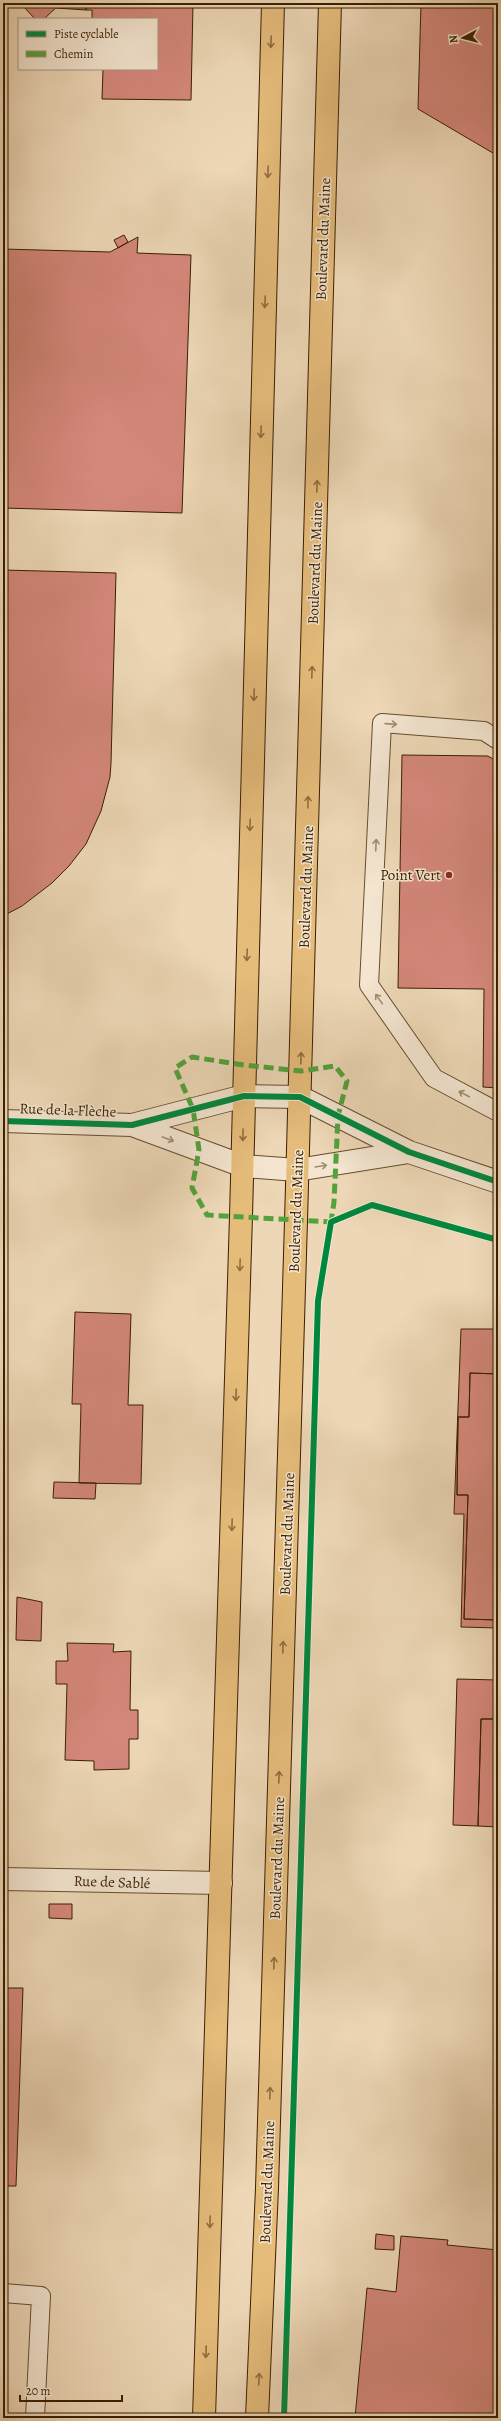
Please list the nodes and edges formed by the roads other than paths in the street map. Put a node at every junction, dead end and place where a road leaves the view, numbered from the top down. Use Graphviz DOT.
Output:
graph roads {
  1 [pos="272,3"];
  2 [pos="330,3"];
  3 [pos="498,740"];
  4 [pos="244,1096"];
  5 [pos="300,1096"];
  6 [pos="498,1112"];
  7 [pos="3,1121"];
  8 [pos="132,1125"];
  9 [pos="409,1152"];
  10 [pos="242,1166"];
  11 [pos="297,1170"];
  12 [pos="498,1182"];
  13 [pos="3,1878"];
  14 [pos="221,1884"];
  15 [pos="3,2293"];
  16 [pos="35,2418"];
  17 [pos="204,2418"];
  18 [pos="257,2418"];
  1 -- 4 [label="main road, one-way"];
  5 -- 2 [label="main road, Boulevard du Maine, one-way"];
  6 -- 3 [label="lane, one-way"];
  4 -- 5 [label="street"];
  4 -- 8 [label="street"];
  4 -- 10 [label="main road, one-way"];
  5 -- 9 [label="street"];
  5 -- 11 [label="main road, Boulevard du Maine"];
  7 -- 8 [label="street, Rue de la Flèche"];
  8 -- 10 [label="street, one-way"];
  11 -- 9 [label="street, one-way"];
  9 -- 12 [label="street"];
  10 -- 11 [label="street"];
  10 -- 14 [label="main road, one-way"];
  18 -- 11 [label="main road, Boulevard du Maine, one-way"];
  13 -- 14 [label="street, Rue de Sablé"];
  14 -- 17 [label="main road, one-way"];
  15 -- 16 [label="lane"];
}
